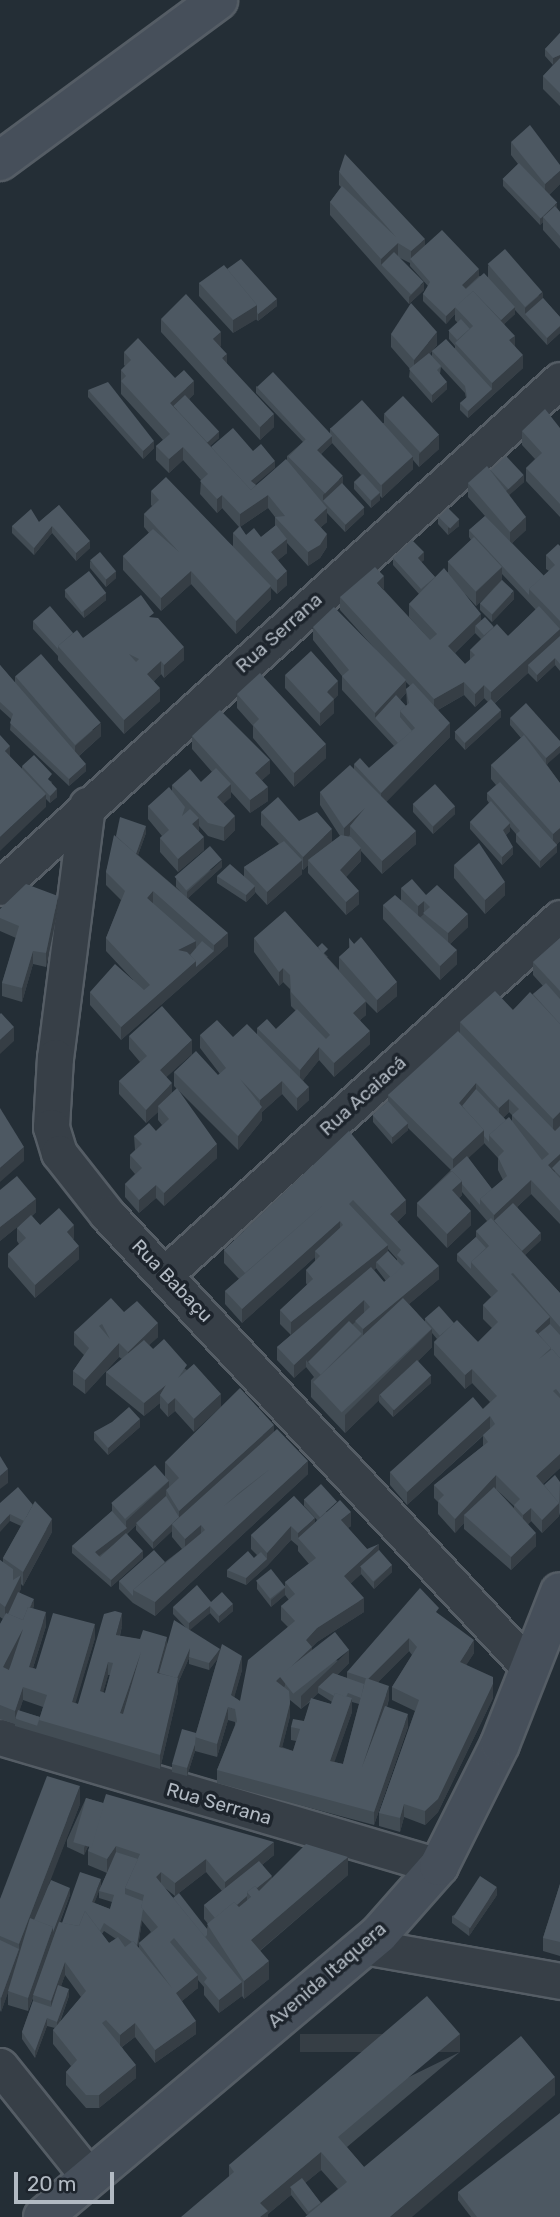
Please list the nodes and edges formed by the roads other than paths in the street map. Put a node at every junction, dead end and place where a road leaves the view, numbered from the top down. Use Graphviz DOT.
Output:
graph roads {
  1 [pos="218,0"];
  2 [pos="0,161"];
  3 [pos="560,380"];
  4 [pos="87,805"];
  5 [pos="0,887"];
  6 [pos="560,918"];
  7 [pos="166,1273"];
  8 [pos="560,1592"];
  9 [pos="527,1665"];
  10 [pos="0,1737"];
  11 [pos="439,1866"];
  12 [pos="364,1946"];
  13 [pos="560,1981"];
  14 [pos="0,2066"];
  15 [pos="88,2176"];
  16 [pos="43,2217"];
  1 -- 2 [label="street"];
  3 -- 4 [label="street, Rua Serrana"];
  4 -- 5 [label="street, Rua Serrana"];
  4 -- 7 [label="street, Rua Babaçu"];
  6 -- 7 [label="street, Rua Acaiacá"];
  7 -- 9 [label="street, Rua Babaçu"];
  8 -- 9 [label="street, Avenida Itaquera"];
  9 -- 11 [label="street, Avenida Itaquera"];
  10 -- 11 [label="street, Rua Serrana"];
  11 -- 12 [label="street, Avenida Itaquera"];
  12 -- 13 [label="street"];
  12 -- 15 [label="street, Avenida Itaquera"];
  14 -- 15 [label="street"];
  15 -- 16 [label="street, Avenida Itaquera"];
}
